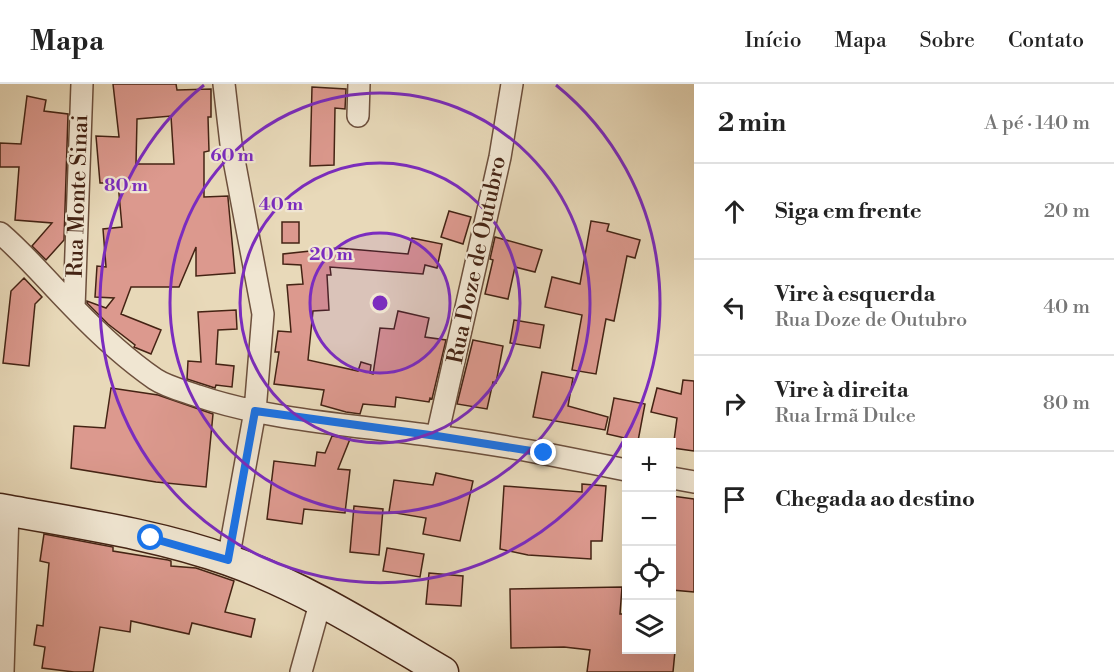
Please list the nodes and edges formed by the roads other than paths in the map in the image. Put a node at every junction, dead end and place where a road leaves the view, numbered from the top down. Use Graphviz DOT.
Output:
graph roads {
  1 [pos="82,84"];
  2 [pos="224,84"];
  3 [pos="359,84"];
  4 [pos="512,84"];
  5 [pos="358,116"];
  6 [pos="0,233"];
  7 [pos="9,246"];
  8 [pos="74,308"];
  9 [pos="255,411"];
  10 [pos="437,436"];
  11 [pos="622,469"];
  12 [pos="676,479"];
  13 [pos="694,482"];
  14 [pos="4,510"];
  15 [pos="228,560"];
  16 [pos="321,600"];
  17 [pos="3,672"];
  18 [pos="302,672"];
  19 [pos="443,672"];
  1 -- 8 [label="street, Rua Monte Sinai"];
  2 -- 9 [label="street"];
  3 -- 5 [label="street"];
  4 -- 10 [label="street, Rua Doze de Outubro"];
  6 -- 7 [label="street"];
  7 -- 8 [label="street"];
  8 -- 9 [label="street"];
  9 -- 10 [label="street"];
  9 -- 15 [label="street"];
  10 -- 11 [label="street"];
  12 -- 13 [label="street"];
  14 -- 15 [label="street"];
  14 -- 17 [label="street"];
  15 -- 16 [label="street"];
  16 -- 18 [label="street"];
  16 -- 19 [label="street"];
}
